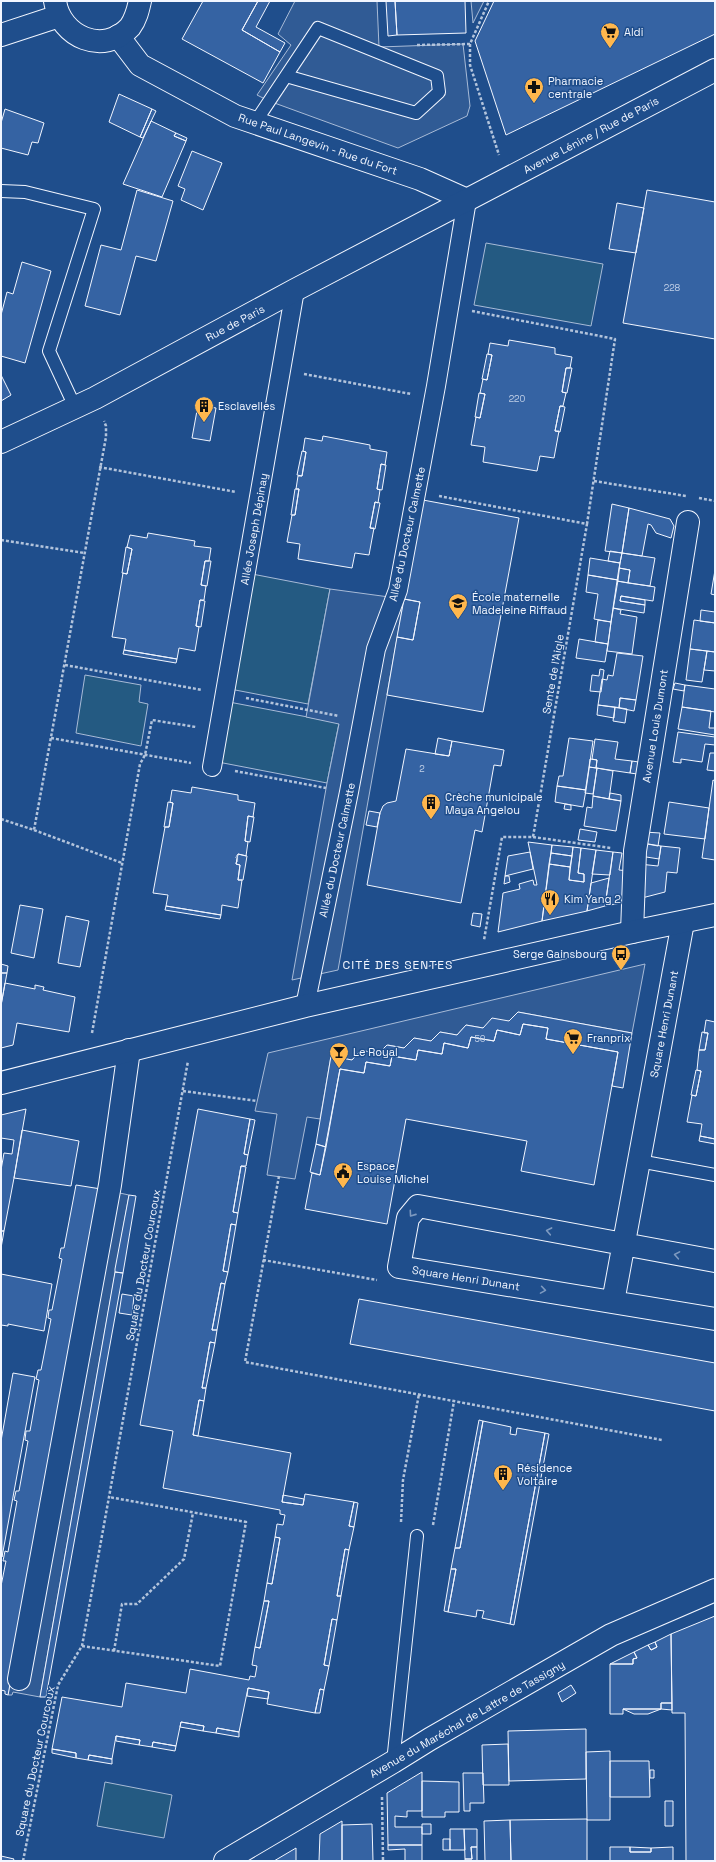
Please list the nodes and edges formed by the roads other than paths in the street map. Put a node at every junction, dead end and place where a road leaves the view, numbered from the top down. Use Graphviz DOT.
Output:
graph roads {
  1 [pos="140,1"];
  2 [pos="57,9"];
  3 [pos="1,35"];
  4 [pos="118,36"];
  5 [pos="715,70"];
  6 [pos="286,76"];
  7 [pos="254,124"];
  8 [pos="1,191"];
  9 [pos="467,200"];
  10 [pos="295,290"];
  11 [pos="85,403"];
  12 [pos="1,442"];
  13 [pos="688,522"];
  14 [pos="212,767"];
  15 [pos="715,915"];
  16 [pos="683,922"];
  17 [pos="632,932"];
  18 [pos="305,1006"];
  19 [pos="129,1050"];
  20 [pos="1,1083"];
  21 [pos="638,1162"];
  22 [pos="715,1175"];
  23 [pos="624,1245"];
  24 [pos="715,1261"];
  25 [pos="613,1302"];
  26 [pos="715,1319"];
  27 [pos="417,1536"];
  28 [pos="715,1590"];
  29 [pos="19,1679"];
  30 [pos="393,1762"];
  31 [pos="225,1861"];
  1 -- 4 [label="street"];
  2 -- 3 [label="street"];
  2 -- 4 [label="street"];
  4 -- 7 [label="street, Rue Paul Langevin - Rue du Fort"];
  5 -- 9 [label="street, Avenue Lénine / Rue de Paris"];
  6 -- 6 [label="lane"];
  6 -- 7 [label="lane"];
  7 -- 9 [label="street, Rue Paul Langevin - Rue du Fort"];
  8 -- 11 [label="lane"];
  9 -- 10 [label="street, Rue de Paris"];
  9 -- 18 [label="street, Allée du Docteur Calmette"];
  10 -- 11 [label="street, Rue de Paris"];
  10 -- 14 [label="street, Allée Joseph Dépinay"];
  11 -- 12 [label="street, Rue de Paris"];
  13 -- 17 [label="street, Avenue Louis Dumont"];
  15 -- 16 [label="street"];
  16 -- 17 [label="street"];
  16 -- 21 [label="street, Square Henri Dunant"];
  17 -- 18 [label="street"];
  18 -- 19 [label="street"];
  19 -- 20 [label="street"];
  19 -- 29 [label="street"];
  21 -- 22 [label="lane"];
  21 -- 23 [label="street, Square Henri Dunant"];
  24 -- 23 [label="street, Square Henri Dunant, one-way"];
  23 -- 25 [label="street, Square Henri Dunant"];
  23 -- 25 [label="street, Square Henri Dunant, one-way"];
  25 -- 26 [label="street, Square Henri Dunant"];
  27 -- 30 [label="lane"];
  28 -- 30 [label="street, Avenue du Maréchal de Lattre de Tassigny"];
  30 -- 31 [label="street, Avenue du Maréchal de Lattre de Tassigny"];
}
